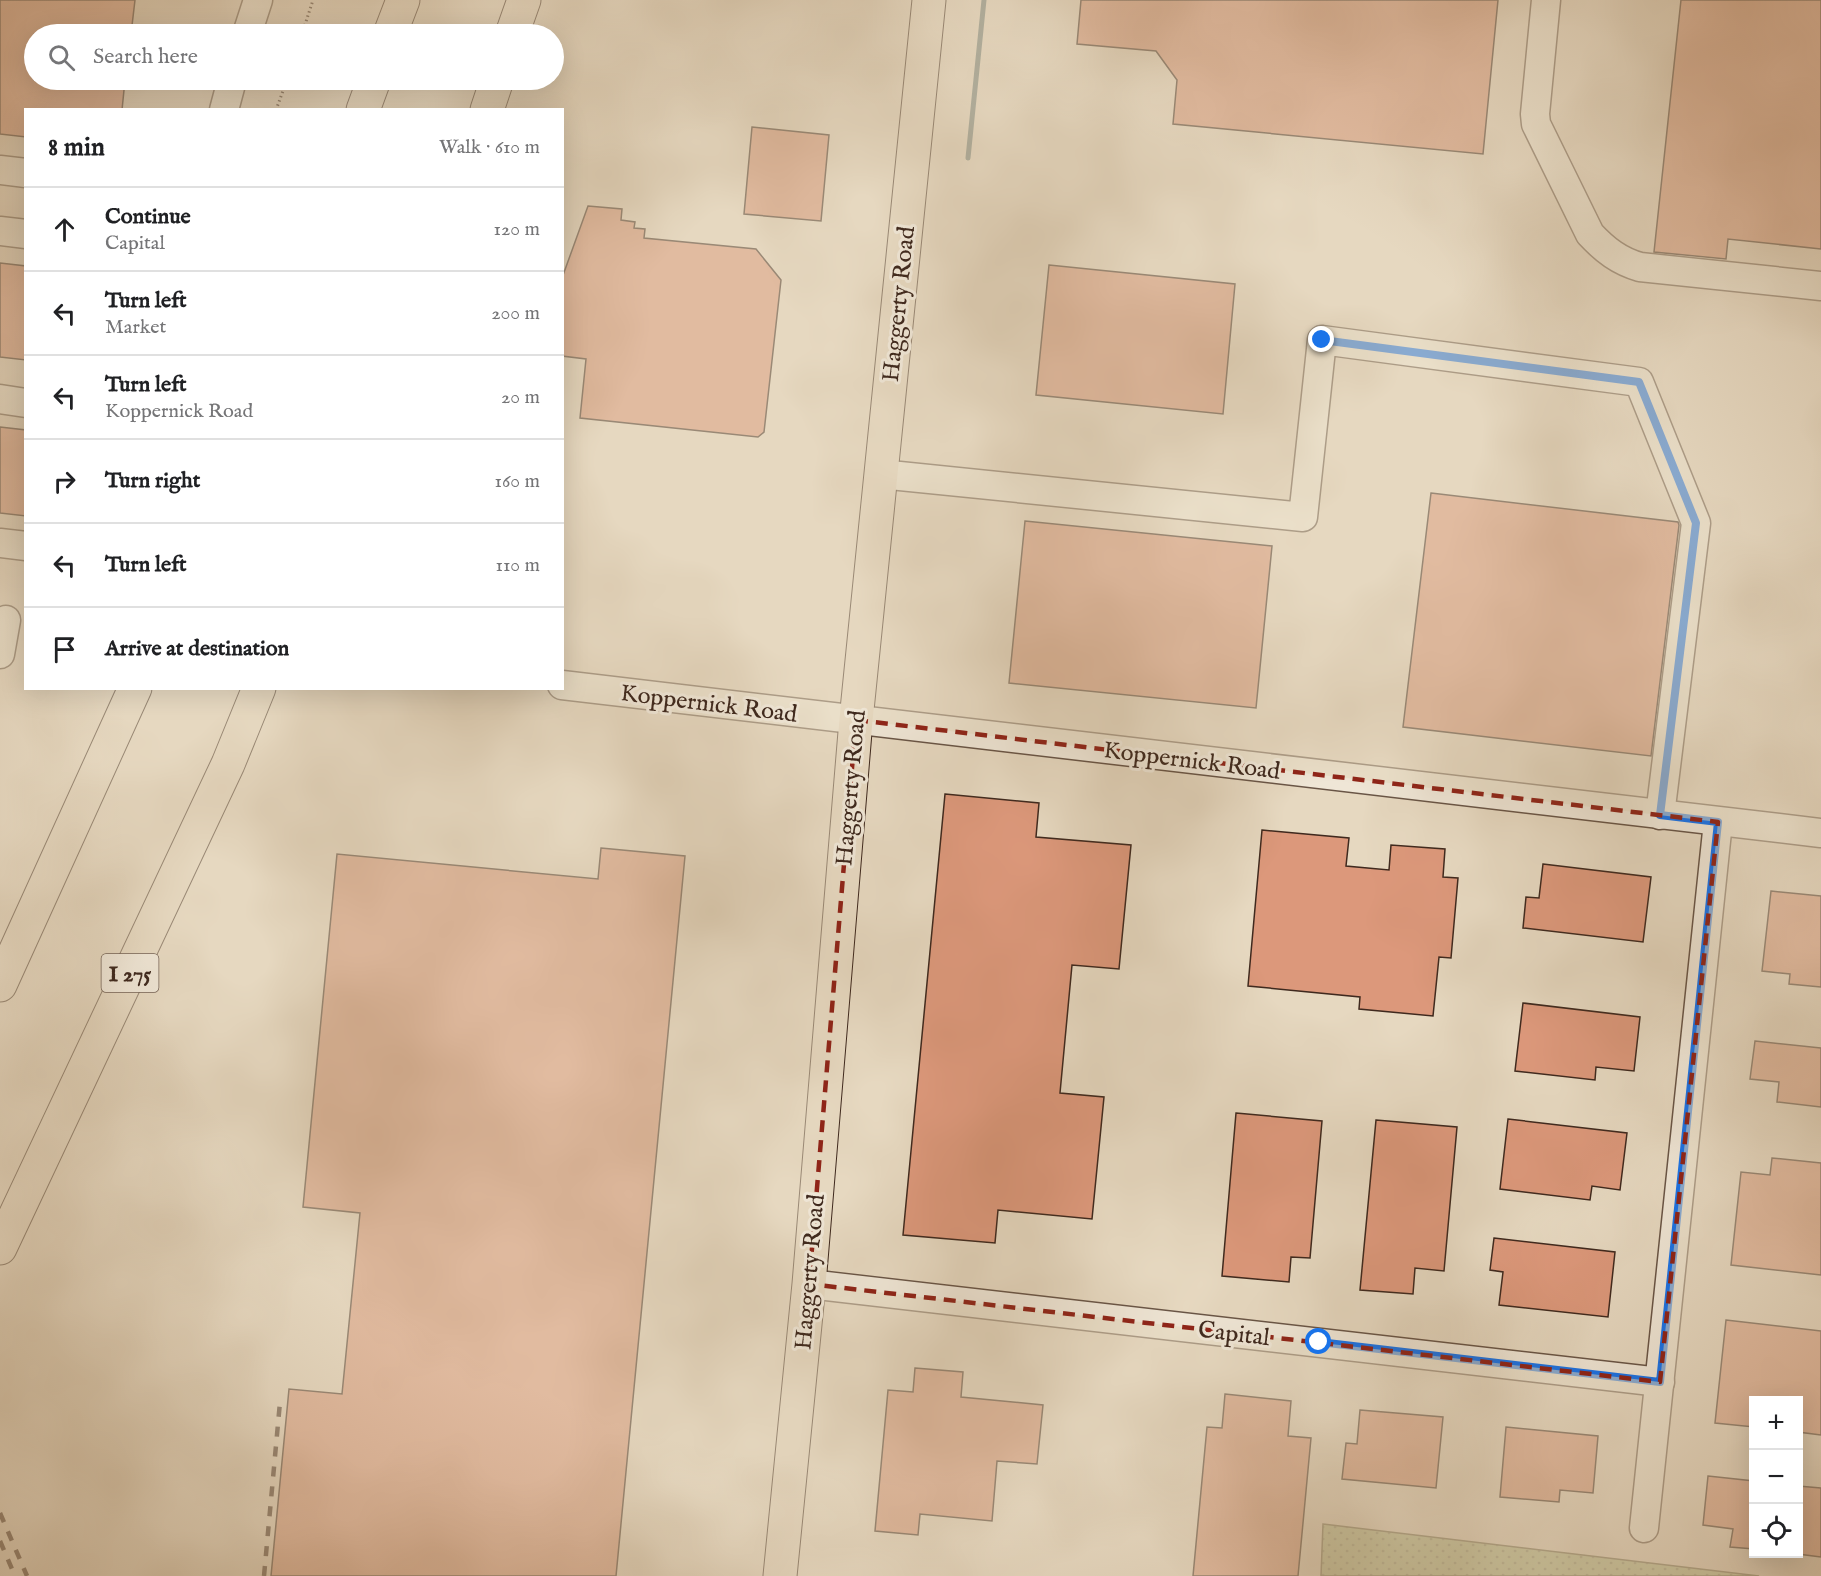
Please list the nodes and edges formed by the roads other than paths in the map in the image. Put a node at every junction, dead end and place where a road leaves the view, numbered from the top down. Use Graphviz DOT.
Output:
graph roads {
  1 [pos="258,0"];
  2 [pos="403,0"];
  3 [pos="524,0"];
  4 [pos="929,0"];
  5 [pos="1546,0"];
  6 [pos="250,24"];
  7 [pos="394,24"];
  8 [pos="516,24"];
  9 [pos="229,90"];
  10 [pos="370,90"];
  11 [pos="494,90"];
  12 [pos="225,108"];
  13 [pos="364,108"];
  14 [pos="488,108"];
  15 [pos="0,170"];
  16 [pos="24,173"];
  17 [pos="0,231"];
  18 [pos="24,234"];
  19 [pos="1821,286"];
  20 [pos="0,399"];
  21 [pos="24,403"];
  22 [pos="880,474"];
  23 [pos="0,543"];
  24 [pos="24,546"];
  25 [pos="11,621"];
  26 [pos="0,654"];
  27 [pos="564,685"];
  28 [pos="134,690"];
  29 [pos="257,693"];
  30 [pos="856,720"];
  31 [pos="1660,815"];
  32 [pos="1718,822"];
  33 [pos="1821,833"];
  34 [pos="0,985"];
  35 [pos="0,1248"];
  36 [pos="809,1284"];
  37 [pos="1660,1382"];
  38 [pos="1644,1528"];
  39 [pos="780,1576"];
  1 -- 6 [label="street"];
  2 -- 7 [label="main road"];
  3 -- 8 [label="main road"];
  4 -- 22 [label="main road, Haggerty Road"];
  5 -- 19 [label="street"];
  9 -- 12 [label="street"];
  10 -- 13 [label="main road"];
  11 -- 14 [label="main road"];
  15 -- 16 [label="street"];
  17 -- 18 [label="street"];
  20 -- 21 [label="street"];
  22 -- 30 [label="main road, Haggerty Road"];
  22 -- 31 [label="street"];
  23 -- 24 [label="street"];
  25 -- 26 [label="street"];
  27 -- 30 [label="street, Koppernick Road"];
  28 -- 34 [label="main road"];
  29 -- 35 [label="main road, I 275"];
  30 -- 31 [label="street, Koppernick Road"];
  30 -- 36 [label="main road, Haggerty Road"];
  31 -- 32 [label="street, Koppernick Road"];
  32 -- 33 [label="street, Koppernick Road"];
  32 -- 37 [label="street"];
  36 -- 37 [label="street, Capital"];
  36 -- 39 [label="main road, Haggerty Road"];
  37 -- 38 [label="street"];
}
